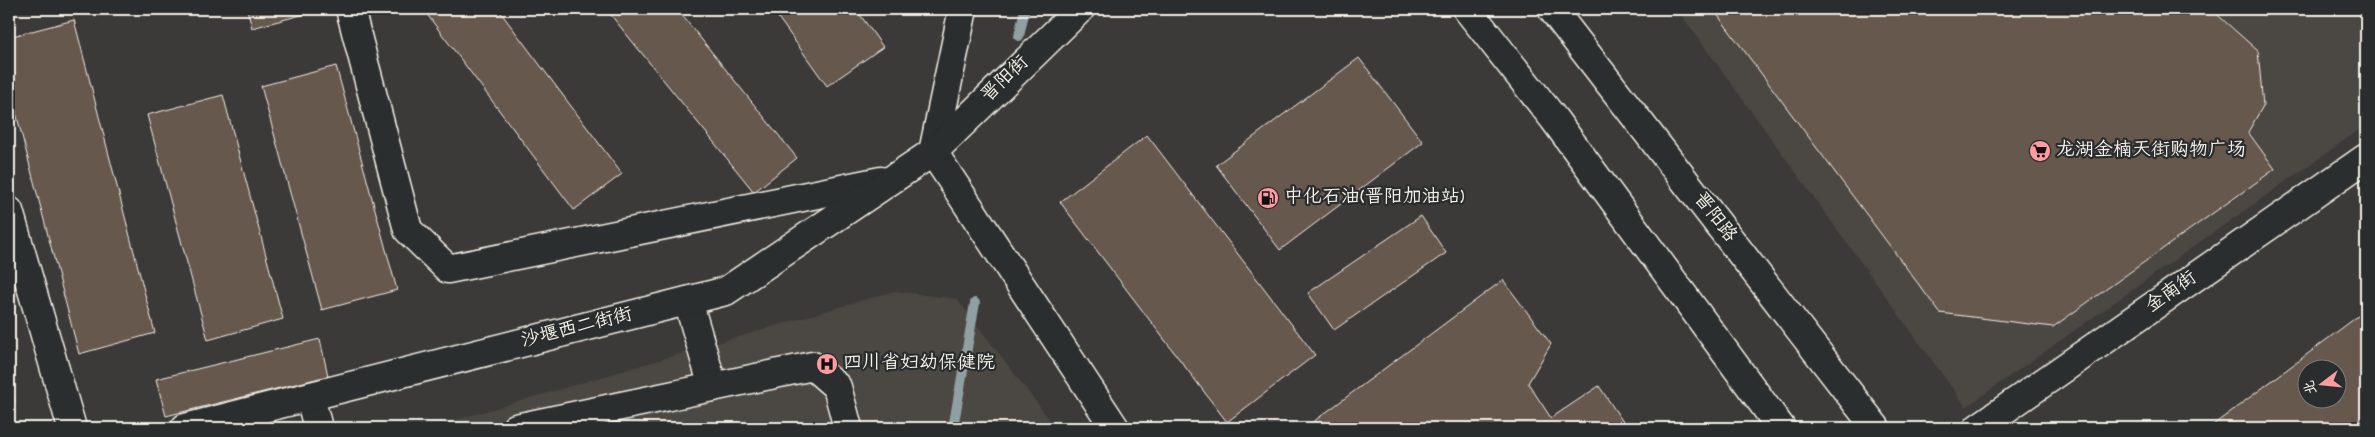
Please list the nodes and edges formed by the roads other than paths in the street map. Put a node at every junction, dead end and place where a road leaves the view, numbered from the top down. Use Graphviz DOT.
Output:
graph roads {
  1 [pos="350,9"];
  2 [pos="963,9"];
  3 [pos="1080,9"];
  4 [pos="1467,9"];
  5 [pos="1552,9"];
  6 [pos="933,152"];
  7 [pos="2366,158"];
  8 [pos="895,178"];
  9 [pos="9,211"];
  10 [pos="688,301"];
  11 [pos="712,388"];
  12 [pos="1758,396"];
  13 [pos="310,397"];
  14 [pos="72,428"];
  15 [pos="185,428"];
  16 [pos="318,428"];
  17 [pos="516,428"];
  18 [pos="848,428"];
  19 [pos="1115,428"];
  20 [pos="1773,428"];
  21 [pos="1781,428"];
  22 [pos="1876,428"];
  23 [pos="1978,428"];
  1 -- 8 [label="main road"];
  2 -- 6 [label="main road"];
  3 -- 6 [label="main road, 晋阳街"];
  4 -- 12 [label="main road"];
  5 -- 22 [label="main road, 晋阳路"];
  6 -- 8 [label="main road, 沙堰西二街街"];
  6 -- 19 [label="main road"];
  7 -- 23 [label="main road, 金南街"];
  8 -- 10 [label="main road, 沙堰西二街街"];
  9 -- 14 [label="main road"];
  10 -- 11 [label="main road"];
  10 -- 13 [label="main road, 沙堰西二街街"];
  11 -- 17 [label="main road"];
  11 -- 18 [label="main road"];
  12 -- 20 [label="main road"];
  12 -- 21 [label="main road"];
  13 -- 15 [label="main road, 沙堰西二街街"];
  13 -- 16 [label="main road"];
}
